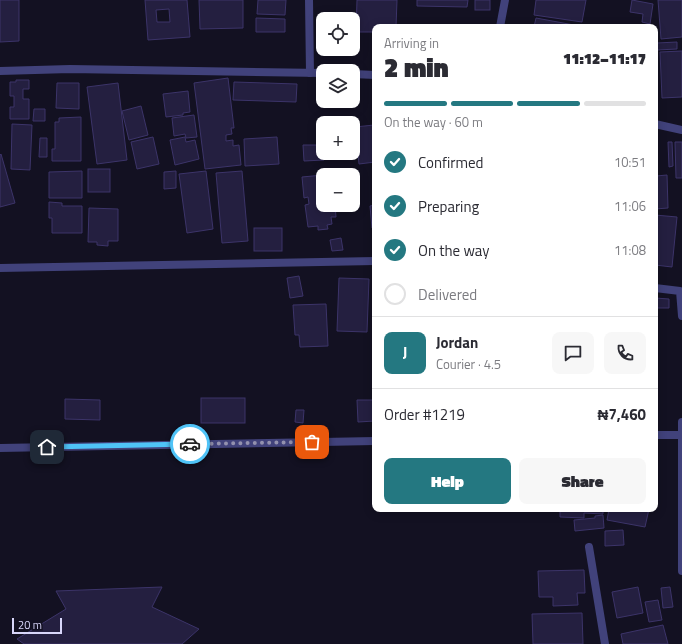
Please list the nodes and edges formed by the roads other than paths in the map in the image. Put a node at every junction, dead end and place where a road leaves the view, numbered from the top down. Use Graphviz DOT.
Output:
graph roads {
  1 [pos="309,0"];
  2 [pos="505,0"];
  3 [pos="501,24"];
  4 [pos="0,71"];
  5 [pos="310,73"];
  6 [pos="316,73"];
  7 [pos="360,74"];
  8 [pos="372,75"];
  9 [pos="658,125"];
  10 [pos="682,130"];
  11 [pos="372,261"];
  12 [pos="0,268"];
  13 [pos="658,288"];
  14 [pos="682,316"];
  15 [pos="682,422"];
  16 [pos="658,435"];
  17 [pos="681,435"];
  18 [pos="372,441"];
  19 [pos="0,448"];
  20 [pos="589,547"];
  21 [pos="682,571"];
  22 [pos="605,644"];
  1 -- 5 [label="street"];
  2 -- 3 [label="street"];
  4 -- 5 [label="street"];
  5 -- 6 [label="street"];
  7 -- 8 [label="street"];
  9 -- 10 [label="street"];
  11 -- 12 [label="street"];
  13 -- 14 [label="street"];
  15 -- 17 [label="street"];
  16 -- 17 [label="street"];
  17 -- 21 [label="street"];
  18 -- 19 [label="street"];
  20 -- 22 [label="street"];
}
